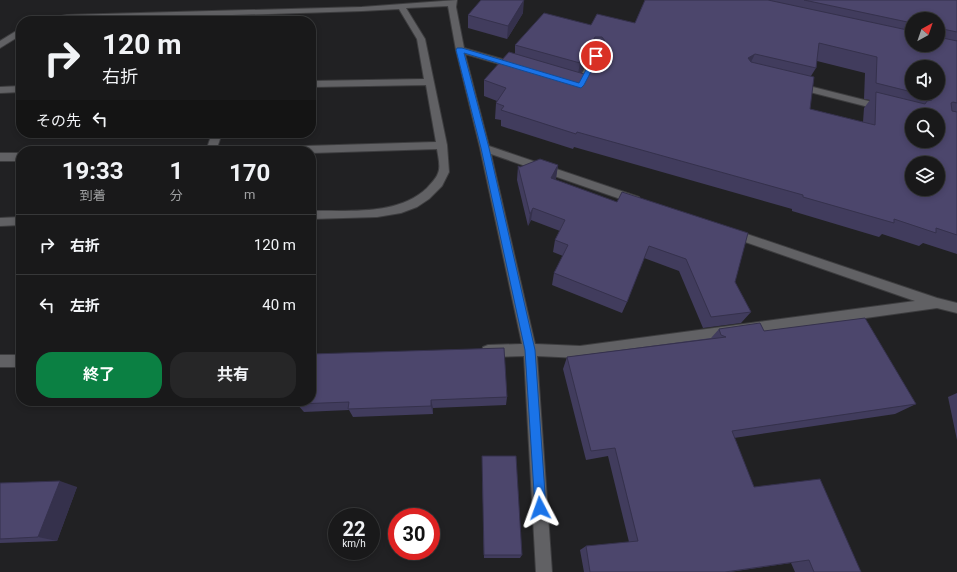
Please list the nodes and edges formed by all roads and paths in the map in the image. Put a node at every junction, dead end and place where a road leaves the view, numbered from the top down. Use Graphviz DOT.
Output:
graph roads {
  1 [pos="453,1"];
  2 [pos="401,6"];
  3 [pos="302,10"];
  4 [pos="257,11"];
  5 [pos="158,16"];
  6 [pos="256,16"];
  7 [pos="301,16"];
  8 [pos="16,35"];
  9 [pos="0,45"];
  10 [pos="460,50"];
  11 [pos="596,56"];
  12 [pos="528,70"];
  13 [pos="428,82"];
  14 [pos="573,83"];
  15 [pos="784,83"];
  16 [pos="316,84"];
  17 [pos="0,90"];
  18 [pos="16,90"];
  19 [pos="905,113"];
  20 [pos="442,145"];
  21 [pos="485,148"];
  22 [pos="316,149"];
  23 [pos="0,157"];
  24 [pos="16,157"];
  25 [pos="643,202"];
  26 [pos="316,215"];
  27 [pos="16,221"];
  28 [pos="0,222"];
  29 [pos="719,228"];
  30 [pos="937,303"];
  31 [pos="957,308"];
  32 [pos="530,350"];
  33 [pos="475,351"];
  34 [pos="0,361"];
  35 [pos="16,361"];
  36 [pos="544,572"];
  1 -- 2 [label="street"];
  1 -- 10 [label="street"];
  2 -- 3 [label="street"];
  2 -- 13 [label="street"];
  3 -- 4 [label="street"];
  3 -- 7 [label="street"];
  4 -- 5 [label="street"];
  4 -- 6 [label="street"];
  8 -- 9 [label="street"];
  10 -- 12 [label="street"];
  10 -- 21 [label="street"];
  11 -- 14 [label="street"];
  13 -- 16 [label="street"];
  13 -- 20 [label="street"];
  15 -- 19 [label="street"];
  17 -- 18 [label="street"];
  20 -- 22 [label="street"];
  20 -- 26 [label="street"];
  21 -- 25 [label="street"];
  21 -- 32 [label="street"];
  23 -- 24 [label="street"];
  27 -- 28 [label="street"];
  29 -- 30 [label="street"];
  30 -- 31 [label="street"];
  30 -- 32 [label="street"];
  32 -- 33 [label="street"];
  32 -- 36 [label="street"];
  34 -- 35 [label="street"];
}
